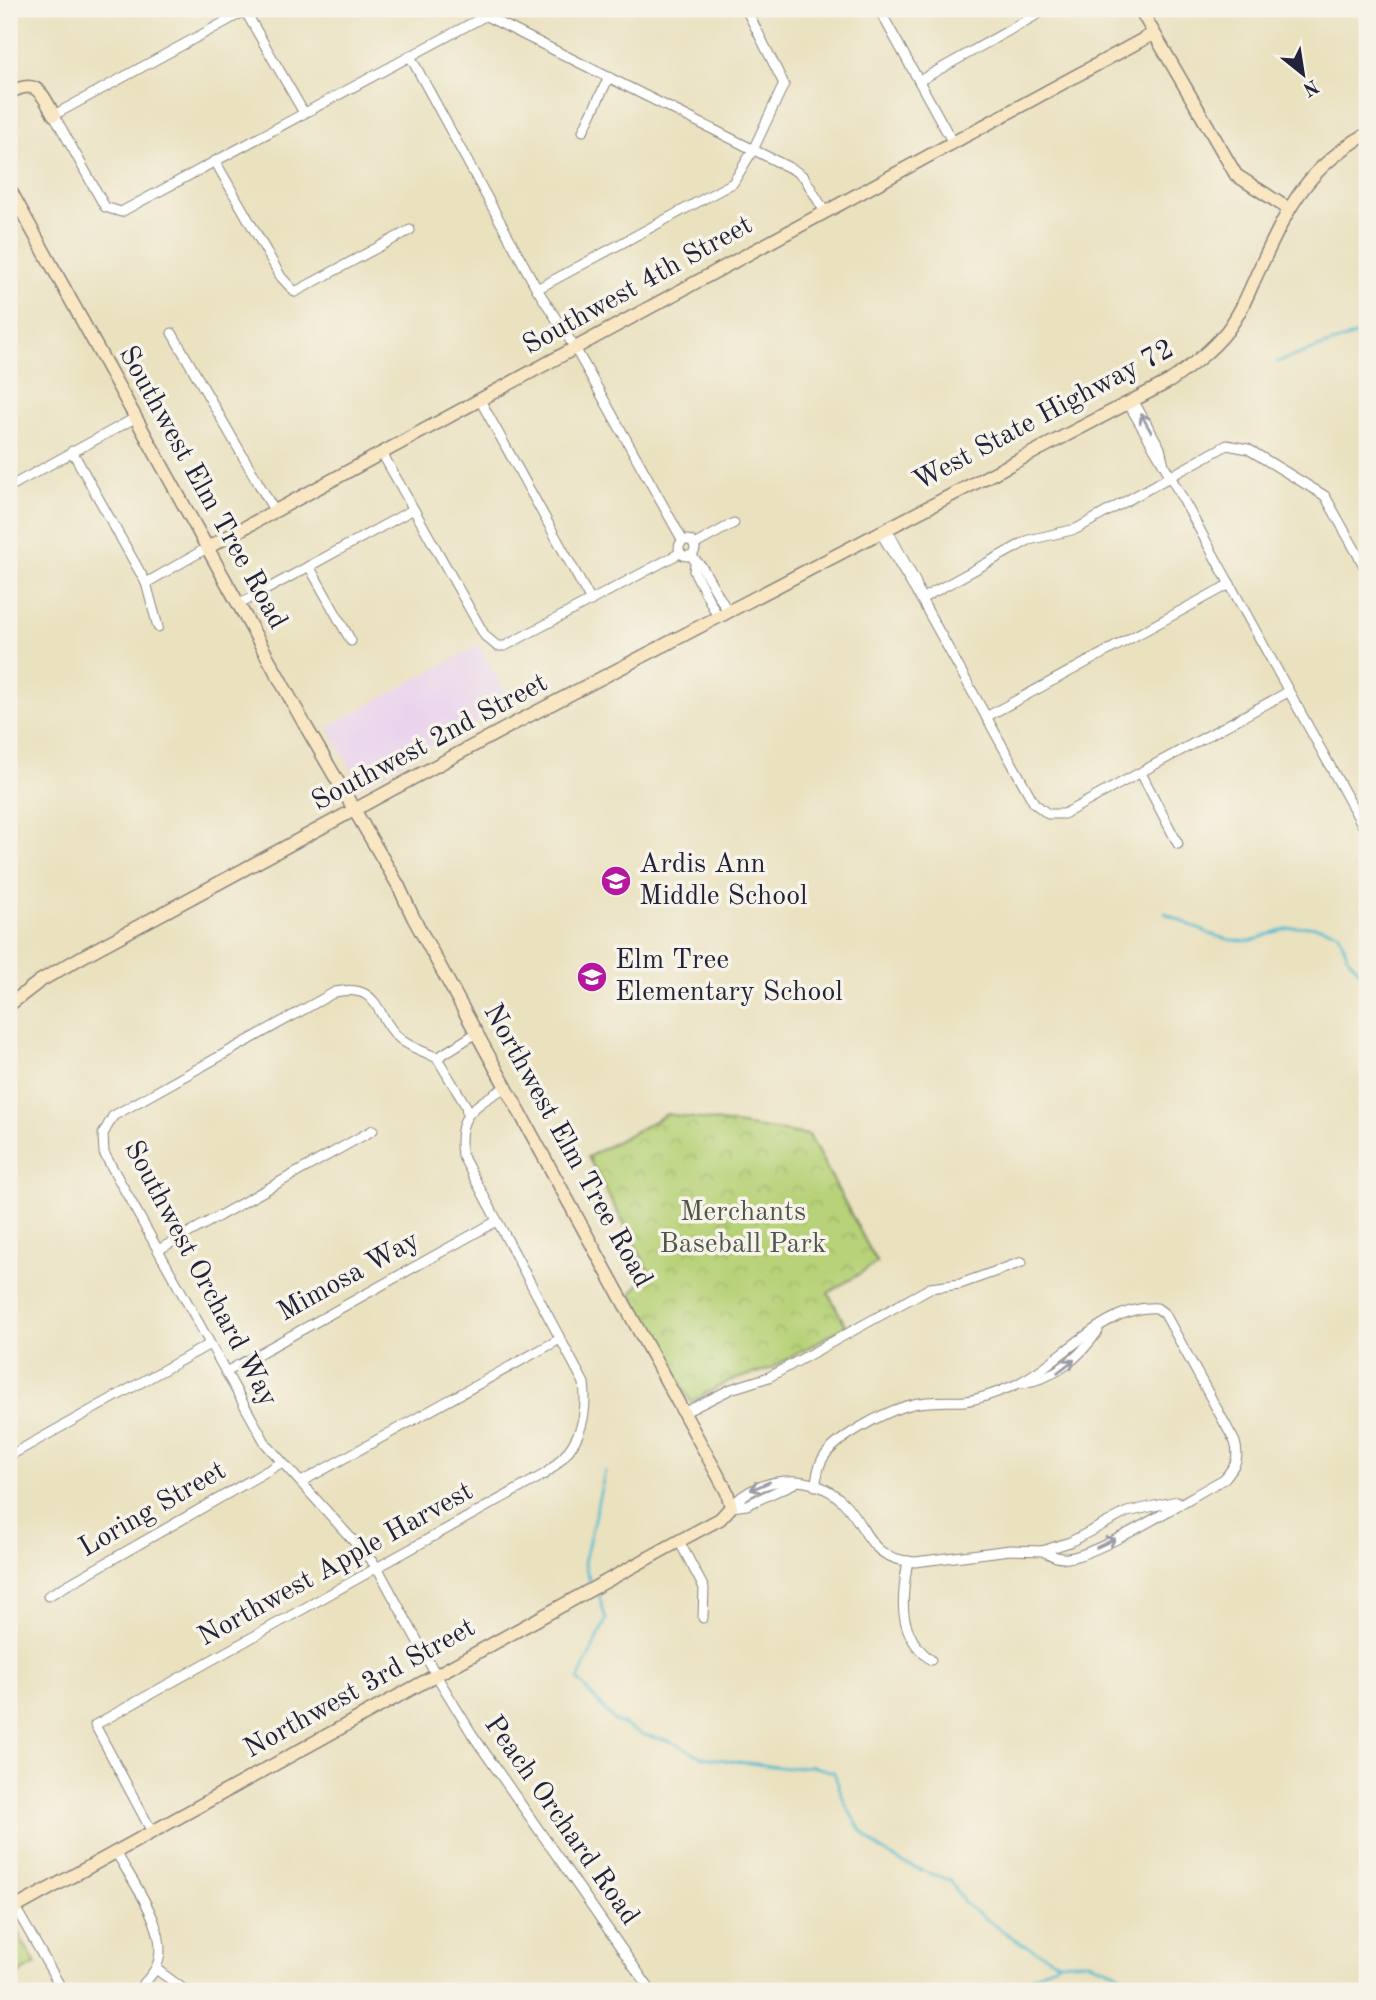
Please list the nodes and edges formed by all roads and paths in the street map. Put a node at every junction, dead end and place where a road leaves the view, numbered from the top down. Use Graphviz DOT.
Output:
graph roads {
  1 [pos="472,9"];
  2 [pos="498,9"];
  3 [pos="746,9"];
  4 [pos="879,9"];
  5 [pos="1047,9"];
  6 [pos="1140,9"];
  7 [pos="245,10"];
  8 [pos="485,15"];
  9 [pos="1153,34"];
  10 [pos="410,56"];
  11 [pos="609,78"];
  12 [pos="919,81"];
  13 [pos="9,93"];
  14 [pos="304,113"];
  15 [pos="54,115"];
  16 [pos="583,131"];
  17 [pos="1367,134"];
  18 [pos="953,143"];
  19 [pos="753,150"];
  20 [pos="215,161"];
  21 [pos="9,188"];
  22 [pos="1287,208"];
  23 [pos="825,212"];
  24 [pos="410,230"];
  25 [pos="537,289"];
  26 [pos="172,332"];
  27 [pos="575,348"];
  28 [pos="480,400"];
  29 [pos="1131,402"];
  30 [pos="135,418"];
  31 [pos="72,451"];
  32 [pos="382,453"];
  33 [pos="1171,476"];
  34 [pos="9,487"];
  35 [pos="412,510"];
  36 [pos="275,512"];
  37 [pos="734,523"];
  38 [pos="883,531"];
  39 [pos="683,541"];
  40 [pos="694,545"];
  41 [pos="207,548"];
  42 [pos="680,553"];
  43 [pos="693,559"];
  44 [pos="309,566"];
  45 [pos="1367,571"];
  46 [pos="146,583"];
  47 [pos="1230,584"];
  48 [pos="921,599"];
  49 [pos="591,601"];
  50 [pos="238,604"];
  51 [pos="723,614"];
  52 [pos="158,627"];
  53 [pos="351,641"];
  54 [pos="1288,692"];
  55 [pos="986,717"];
  56 [pos="1141,773"];
  57 [pos="355,811"];
  58 [pos="1367,833"];
  59 [pos="1178,844"];
  60 [pos="9,1004"];
  61 [pos="478,1032"];
  62 [pos="437,1058"];
  63 [pos="507,1086"];
  64 [pos="467,1113"];
  65 [pos="373,1130"];
  66 [pos="495,1222"];
  67 [pos="158,1250"];
  68 [pos="1022,1262"];
  69 [pos="1100,1328"];
  70 [pos="560,1339"];
  71 [pos="210,1344"];
  72 [pos="226,1372"];
  73 [pos="1018,1384"];
  74 [pos="684,1413"];
  75 [pos="9,1456"];
  76 [pos="281,1463"];
  77 [pos="300,1482"];
  78 [pos="816,1486"];
  79 [pos="1187,1499"];
  80 [pos="731,1507"];
  81 [pos="680,1541"];
  82 [pos="1042,1551"];
  83 [pos="908,1561"];
  84 [pos="377,1567"];
  85 [pos="48,1596"];
  86 [pos="703,1618"];
  87 [pos="931,1660"];
  88 [pos="436,1675"];
  89 [pos="152,1832"];
  90 [pos="116,1852"];
  91 [pos="12,1909"];
  92 [pos="156,1969"];
  93 [pos="63,1991"];
  94 [pos="136,1991"];
  95 [pos="186,1991"];
  96 [pos="651,1991"];
  1 -- 8 [label="street"];
  2 -- 8 [label="street"];
  3 -- 19 [label="street"];
  4 -- 12 [label="street"];
  5 -- 12 [label="street"];
  6 -- 9 [label="street"];
  7 -- 14 [label="street"];
  7 -- 15 [label="street"];
  8 -- 10 [label="street"];
  8 -- 11 [label="street"];
  9 -- 18 [label="street, Southwest 4th Street"];
  9 -- 22 [label="street"];
  10 -- 14 [label="street"];
  10 -- 25 [label="street"];
  11 -- 16 [label="street"];
  11 -- 19 [label="street"];
  12 -- 18 [label="street"];
  13 -- 15 [label="street"];
  14 -- 20 [label="street"];
  15 -- 20 [label="street"];
  17 -- 22 [label="street, West State Highway 72"];
  18 -- 23 [label="street, Southwest 4th Street"];
  19 -- 23 [label="street"];
  19 -- 25 [label="street"];
  20 -- 24 [label="street"];
  21 -- 30 [label="street, Southwest Elm Tree Road"];
  22 -- 29 [label="street, West State Highway 72"];
  23 -- 27 [label="street, Southwest 4th Street"];
  25 -- 27 [label="street"];
  26 -- 36 [label="street"];
  27 -- 28 [label="street, Southwest 4th Street"];
  27 -- 39 [label="street"];
  28 -- 32 [label="street, Southwest 4th Street"];
  28 -- 49 [label="street"];
  29 -- 33 [label="street"];
  29 -- 38 [label="street, West State Highway 72"];
  30 -- 31 [label="street"];
  30 -- 41 [label="street, Southwest Elm Tree Road"];
  31 -- 34 [label="street"];
  31 -- 46 [label="street"];
  32 -- 35 [label="street"];
  32 -- 36 [label="street, Southwest 4th Street"];
  33 -- 45 [label="street"];
  33 -- 47 [label="street"];
  33 -- 48 [label="street"];
  35 -- 44 [label="street"];
  35 -- 49 [label="street"];
  36 -- 41 [label="street, Southwest 4th Street"];
  37 -- 40 [label="street"];
  38 -- 48 [label="street"];
  38 -- 51 [label="street, Southwest 2nd Street"];
  39 -- 40 [label="street"];
  39 -- 42 [label="street"];
  40 -- 43 [label="street"];
  41 -- 46 [label="street, Southwest 4th Street"];
  41 -- 50 [label="street, Southwest Elm Tree Road"];
  42 -- 43 [label="street"];
  42 -- 49 [label="street"];
  43 -- 51 [label="street"];
  44 -- 50 [label="street"];
  44 -- 53 [label="street"];
  46 -- 52 [label="street"];
  47 -- 54 [label="street"];
  47 -- 55 [label="street"];
  48 -- 55 [label="street"];
  50 -- 57 [label="street, Southwest Elm Tree Road"];
  51 -- 57 [label="street, Southwest 2nd Street"];
  54 -- 56 [label="street"];
  54 -- 58 [label="street"];
  55 -- 56 [label="street"];
  56 -- 59 [label="street"];
  57 -- 60 [label="street, Southwest 2nd Street"];
  57 -- 61 [label="street, Northwest Elm Tree Road"];
  61 -- 62 [label="street"];
  61 -- 63 [label="street, Northwest Elm Tree Road"];
  62 -- 64 [label="street"];
  62 -- 67 [label="street, Southwest Orchard Way"];
  63 -- 64 [label="street"];
  63 -- 74 [label="street, Northwest Elm Tree Road"];
  64 -- 66 [label="street"];
  65 -- 67 [label="street"];
  66 -- 70 [label="street"];
  66 -- 72 [label="street, Mimosa Way"];
  67 -- 71 [label="street, Southwest Orchard Way"];
  68 -- 74 [label="street"];
  69 -- 73 [label="street"];
  73 -- 69 [label="street, one-way"];
  69 -- 79 [label="street"];
  70 -- 77 [label="street"];
  70 -- 84 [label="street, Northwest Apple Harvest"];
  71 -- 72 [label="street, Southwest Orchard Way"];
  71 -- 75 [label="street"];
  72 -- 76 [label="street, Southwest Orchard Way"];
  73 -- 78 [label="street"];
  74 -- 80 [label="street, Northwest Elm Tree Road"];
  76 -- 77 [label="street, Southwest Orchard Way"];
  76 -- 85 [label="street, Loring Street"];
  77 -- 84 [label="street, Southwest Orchard Way"];
  78 -- 80 [label="street"];
  78 -- 83 [label="street"];
  79 -- 82 [label="street"];
  82 -- 79 [label="street, one-way"];
  80 -- 81 [label="street, Northwest 3rd Street"];
  81 -- 86 [label="street"];
  81 -- 88 [label="street, Northwest 3rd Street"];
  82 -- 83 [label="street"];
  83 -- 87 [label="street"];
  84 -- 88 [label="street, Peach Orchard Road"];
  84 -- 89 [label="street, Northwest Apple Harvest"];
  88 -- 89 [label="street, Northwest 3rd Street"];
  88 -- 96 [label="street, Peach Orchard Road"];
  89 -- 90 [label="street, Northwest 3rd Street"];
  90 -- 91 [label="street, Northwest 3rd Street"];
  90 -- 92 [label="street"];
  91 -- 93 [label="street"];
  92 -- 94 [label="street"];
  92 -- 95 [label="street"];
}
